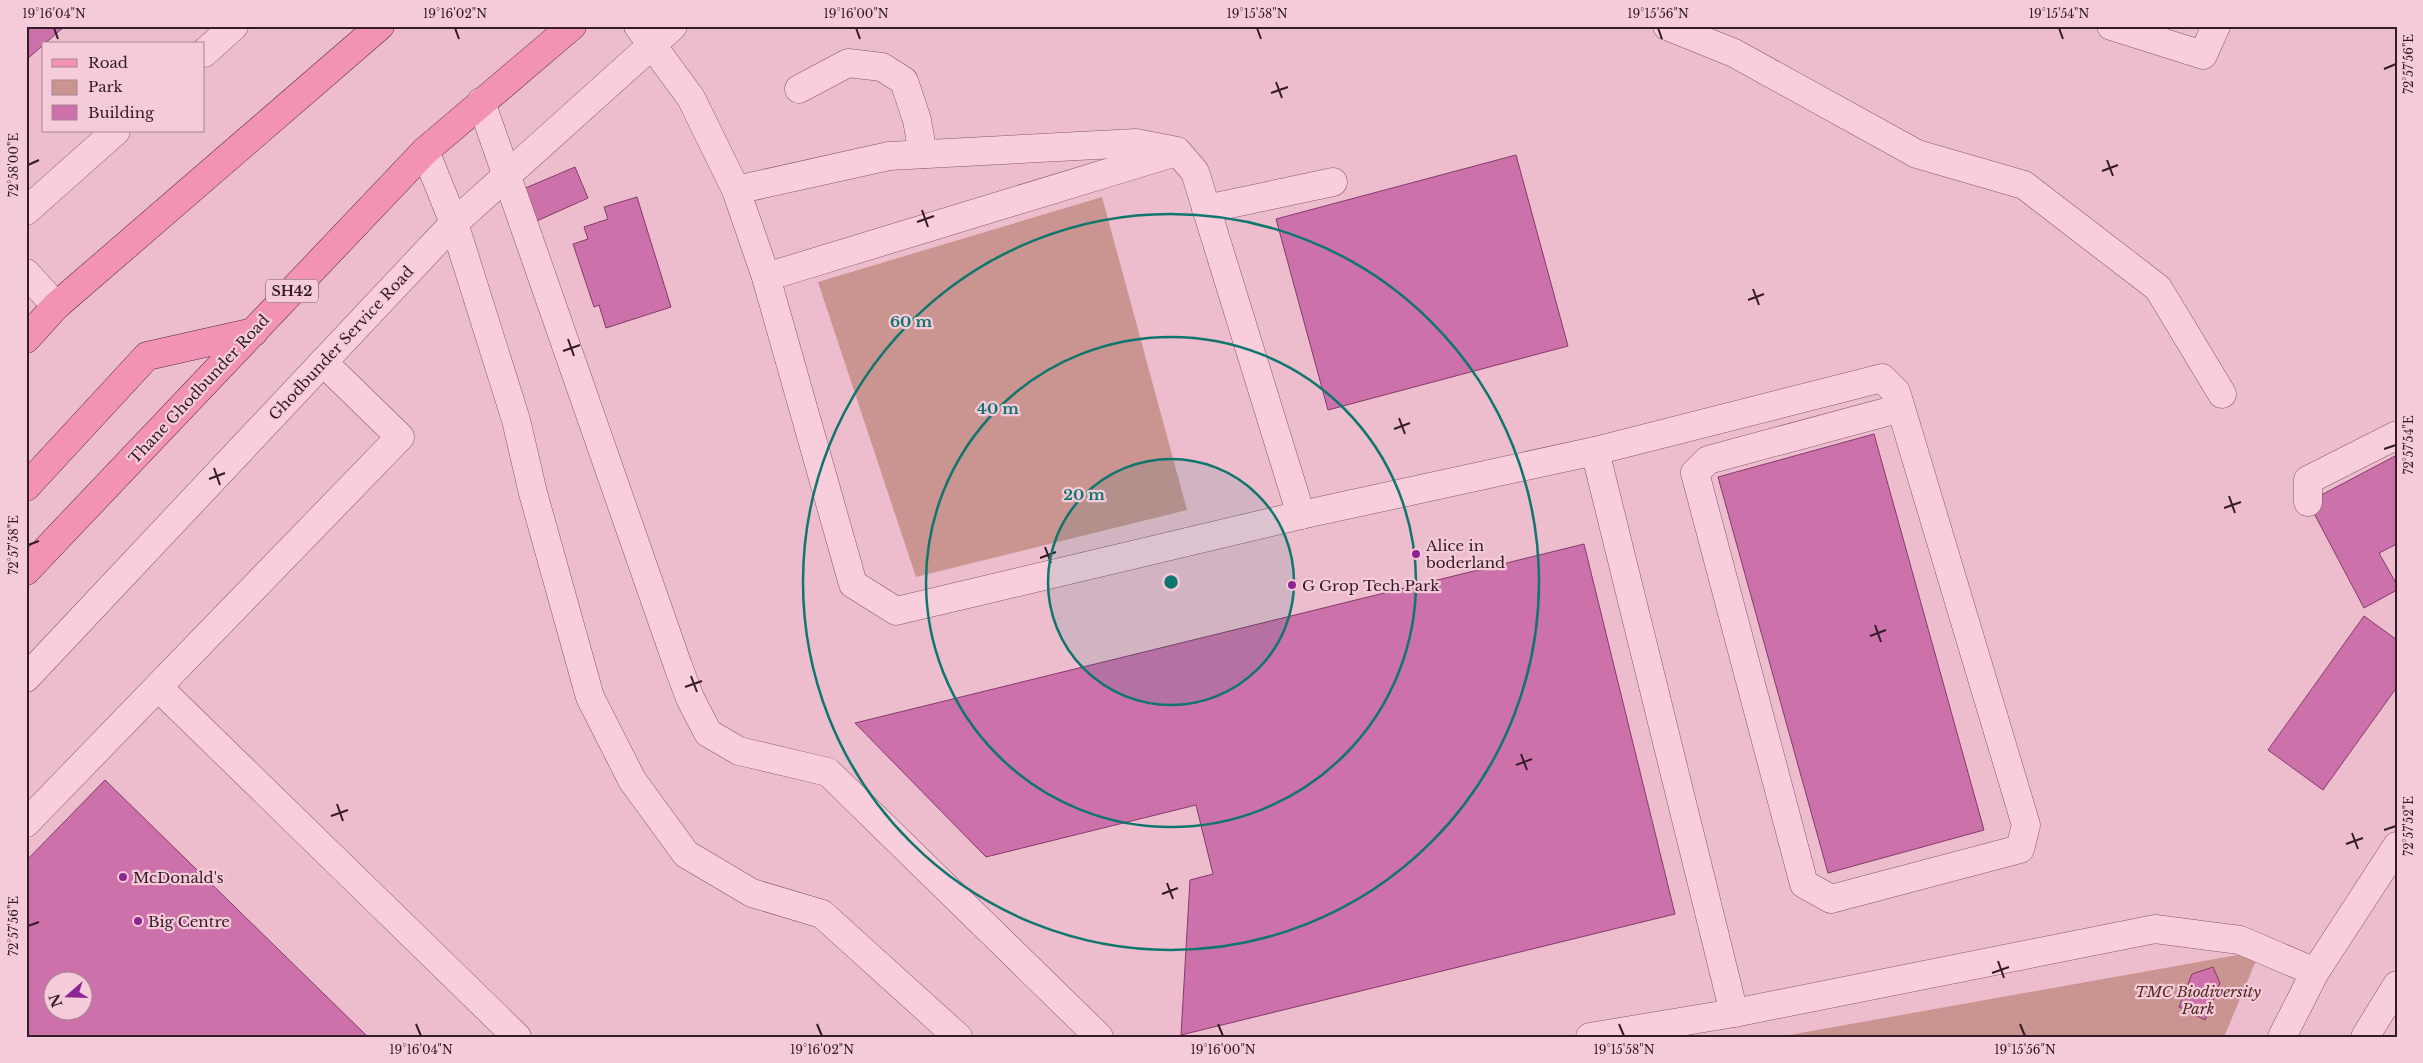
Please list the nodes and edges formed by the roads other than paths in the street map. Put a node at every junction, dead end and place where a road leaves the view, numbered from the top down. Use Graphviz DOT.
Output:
graph roads {
  1 [pos="234,26"];
  2 [pos="380,26"];
  3 [pos="572,26"];
  4 [pos="673,26"];
  5 [pos="1667,26"];
  6 [pos="2111,26"];
  7 [pos="2216,26"];
  8 [pos="645,35"];
  9 [pos="205,52"];
  10 [pos="799,88"];
  11 [pos="480,102"];
  12 [pos="115,132"];
  13 [pos="425,151"];
  14 [pos="1177,151"];
  15 [pos="923,154"];
  16 [pos="508,175"];
  17 [pos="1333,182"];
  18 [pos="736,190"];
  19 [pos="1206,208"];
  20 [pos="26,211"];
  21 [pos="454,223"];
  22 [pos="26,273"];
  23 [pos="766,276"];
  24 [pos="56,306"];
  25 [pos="254,332"];
  26 [pos="26,339"];
  27 [pos="323,362"];
  28 [pos="2222,394"];
  29 [pos="1901,408"];
  30 [pos="2397,435"];
  31 [pos="1595,451"];
  32 [pos="26,487"];
  33 [pos="2308,502"];
  34 [pos="1302,515"];
  35 [pos="26,571"];
  36 [pos="26,678"];
  37 [pos="158,686"];
  38 [pos="26,823"];
  39 [pos="2397,846"];
  40 [pos="2315,972"];
  41 [pos="2397,985"];
  42 [pos="1734,1013"];
  43 [pos="517,1037"];
  44 [pos="958,1037"];
  45 [pos="1098,1037"];
  46 [pos="1590,1037"];
  47 [pos="2282,1037"];
  48 [pos="2365,1037"];
  1 -- 9 [label="street"];
  2 -- 24 [label="main road"];
  3 -- 11 [label="main road, Thane Ghodbunder Road / SH42"];
  4 -- 8 [label="street, Ghodbunder Service Road"];
  5 -- 28 [label="street"];
  6 -- 7 [label="street"];
  8 -- 16 [label="street, Ghodbunder Service Road"];
  8 -- 18 [label="street"];
  10 -- 15 [label="street"];
  11 -- 13 [label="main road, Thane Ghodbunder Road / SH42"];
  11 -- 16 [label="street"];
  12 -- 20 [label="street"];
  13 -- 21 [label="street"];
  13 -- 25 [label="main road, Thane Ghodbunder Road / SH42"];
  14 -- 15 [label="street"];
  14 -- 19 [label="street"];
  14 -- 23 [label="street"];
  15 -- 18 [label="street"];
  16 -- 21 [label="street, Ghodbunder Service Road"];
  16 -- 45 [label="street"];
  17 -- 19 [label="street"];
  18 -- 23 [label="street"];
  19 -- 34 [label="street"];
  21 -- 27 [label="street, Ghodbunder Service Road"];
  21 -- 44 [label="street"];
  22 -- 24 [label="street"];
  23 -- 34 [label="street"];
  24 -- 26 [label="main road"];
  25 -- 32 [label="main road"];
  25 -- 35 [label="main road, Thane Ghodbunder Road / SH42"];
  27 -- 36 [label="street, Ghodbunder Service Road"];
  27 -- 37 [label="street"];
  29 -- 29 [label="street"];
  29 -- 31 [label="street"];
  30 -- 33 [label="street"];
  31 -- 34 [label="street"];
  31 -- 42 [label="street"];
  37 -- 38 [label="street"];
  37 -- 43 [label="street"];
  39 -- 40 [label="street"];
  40 -- 42 [label="street"];
  40 -- 47 [label="street"];
  41 -- 48 [label="street"];
  42 -- 46 [label="street"];
}
